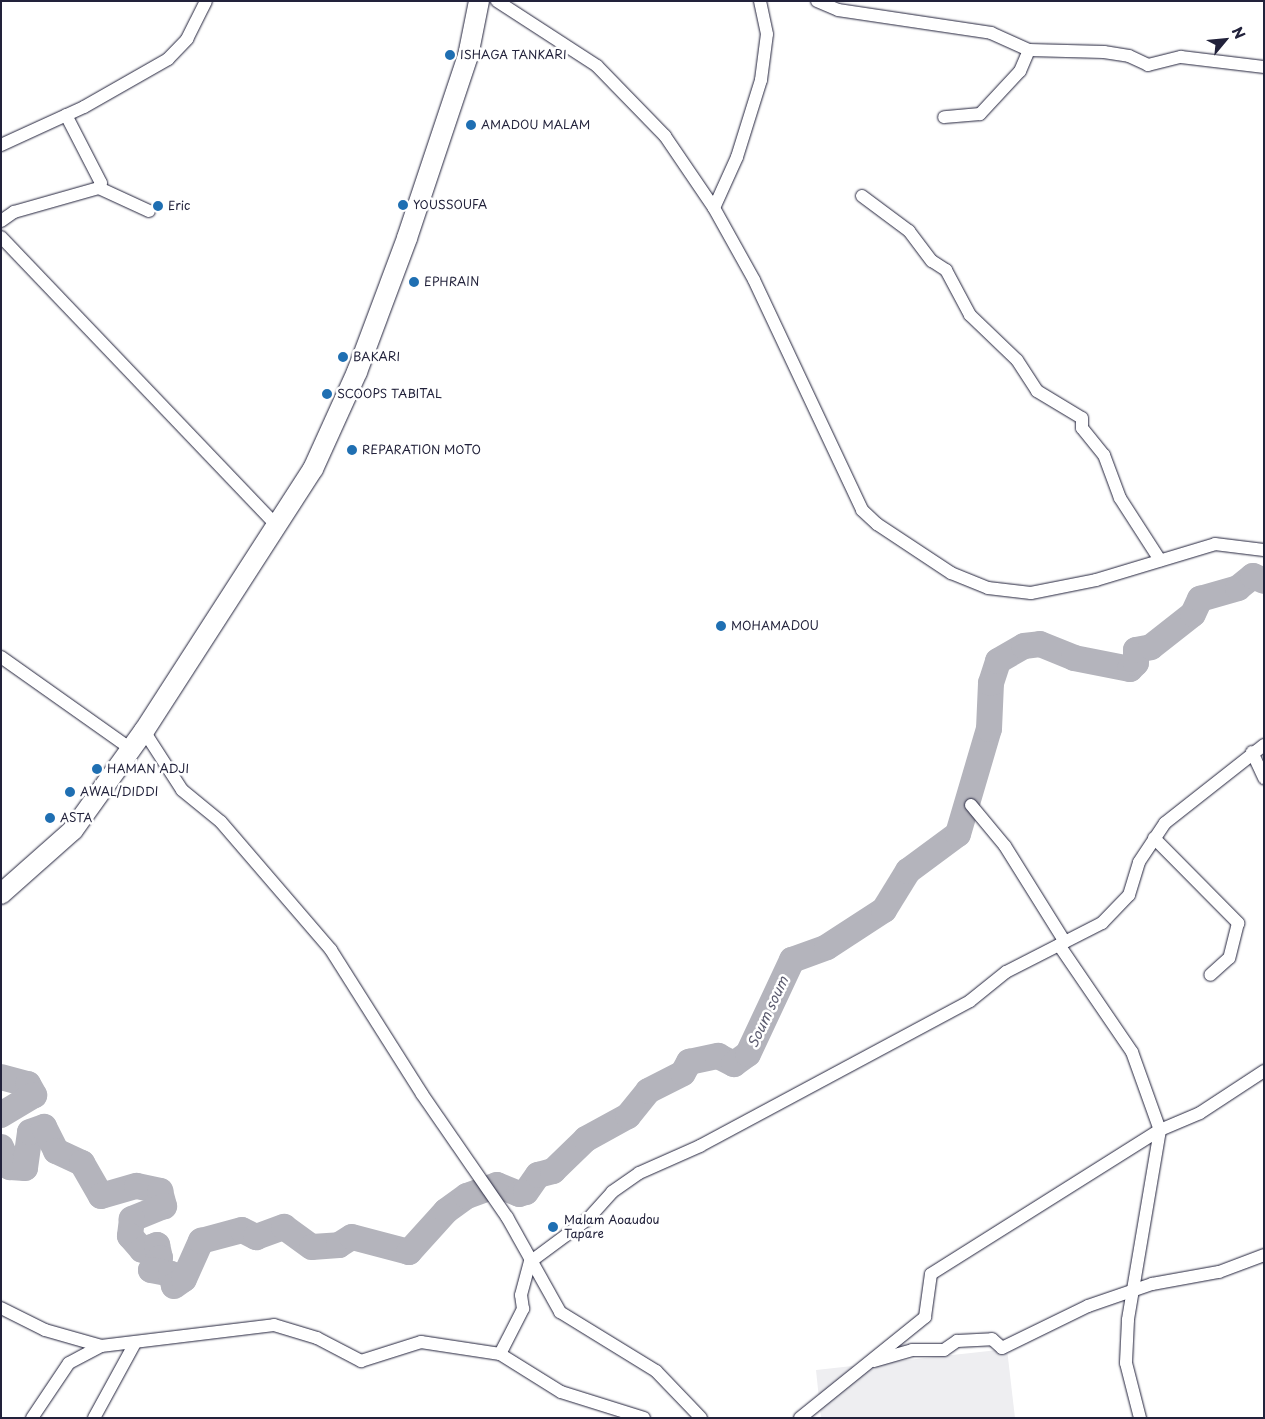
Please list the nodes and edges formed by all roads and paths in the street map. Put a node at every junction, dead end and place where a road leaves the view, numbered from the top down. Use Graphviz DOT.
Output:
graph roads {
  1 [pos="206,1"];
  2 [pos="478,1"];
  3 [pos="497,1"];
  4 [pos="760,1"];
  5 [pos="816,1"];
  6 [pos="1029,50"];
  7 [pos="1264,67"];
  8 [pos="66,115"];
  9 [pos="944,117"];
  10 [pos="1,145"];
  11 [pos="99,188"];
  12 [pos="862,196"];
  13 [pos="714,208"];
  14 [pos="149,211"];
  15 [pos="1,221"];
  16 [pos="1,237"];
  17 [pos="277,526"];
  18 [pos="1264,550"];
  19 [pos="1160,560"];
  20 [pos="1,657"];
  21 [pos="144,731"];
  22 [pos="1264,744"];
  23 [pos="131,749"];
  24 [pos="1252,752"];
  25 [pos="1264,778"];
  26 [pos="971,805"];
  27 [pos="1154,838"];
  28 [pos="1,894"];
  29 [pos="1062,943"];
  30 [pos="1210,975"];
  31 [pos="1264,1071"];
  32 [pos="1160,1130"];
  33 [pos="1264,1255"];
  34 [pos="530,1262"];
  35 [pos="1131,1292"];
  36 [pos="1,1308"];
  37 [pos="135,1343"];
  38 [pos="102,1346"];
  39 [pos="500,1354"];
  40 [pos="867,1363"];
  41 [pos="32,1418"];
  42 [pos="94,1418"];
  43 [pos="644,1418"];
  44 [pos="701,1418"];
  45 [pos="800,1418"];
  46 [pos="1140,1418"];
  1 -- 8 [label="street"];
  2 -- 17 [label="main road"];
  3 -- 13 [label="street"];
  4 -- 13 [label="street"];
  5 -- 6 [label="street"];
  6 -- 7 [label="street"];
  6 -- 9 [label="street"];
  8 -- 10 [label="street"];
  8 -- 11 [label="street"];
  11 -- 14 [label="street"];
  11 -- 15 [label="street"];
  12 -- 19 [label="street"];
  13 -- 19 [label="street"];
  16 -- 17 [label="street"];
  17 -- 21 [label="main road"];
  18 -- 19 [label="street"];
  20 -- 23 [label="street"];
  21 -- 23 [label="main road"];
  21 -- 34 [label="street"];
  22 -- 24 [label="street"];
  23 -- 28 [label="main road"];
  24 -- 25 [label="street"];
  24 -- 27 [label="street"];
  26 -- 29 [label="street"];
  27 -- 29 [label="street"];
  27 -- 30 [label="street"];
  29 -- 32 [label="street"];
  29 -- 34 [label="street"];
  31 -- 32 [label="street"];
  32 -- 35 [label="street"];
  32 -- 40 [label="street"];
  33 -- 35 [label="street"];
  34 -- 39 [label="street"];
  34 -- 44 [label="street"];
  35 -- 40 [label="street"];
  35 -- 46 [label="street"];
  36 -- 38 [label="street"];
  37 -- 38 [label="street"];
  37 -- 39 [label="street"];
  37 -- 42 [label="street"];
  38 -- 41 [label="street"];
  39 -- 43 [label="street"];
  40 -- 45 [label="street"];
}
